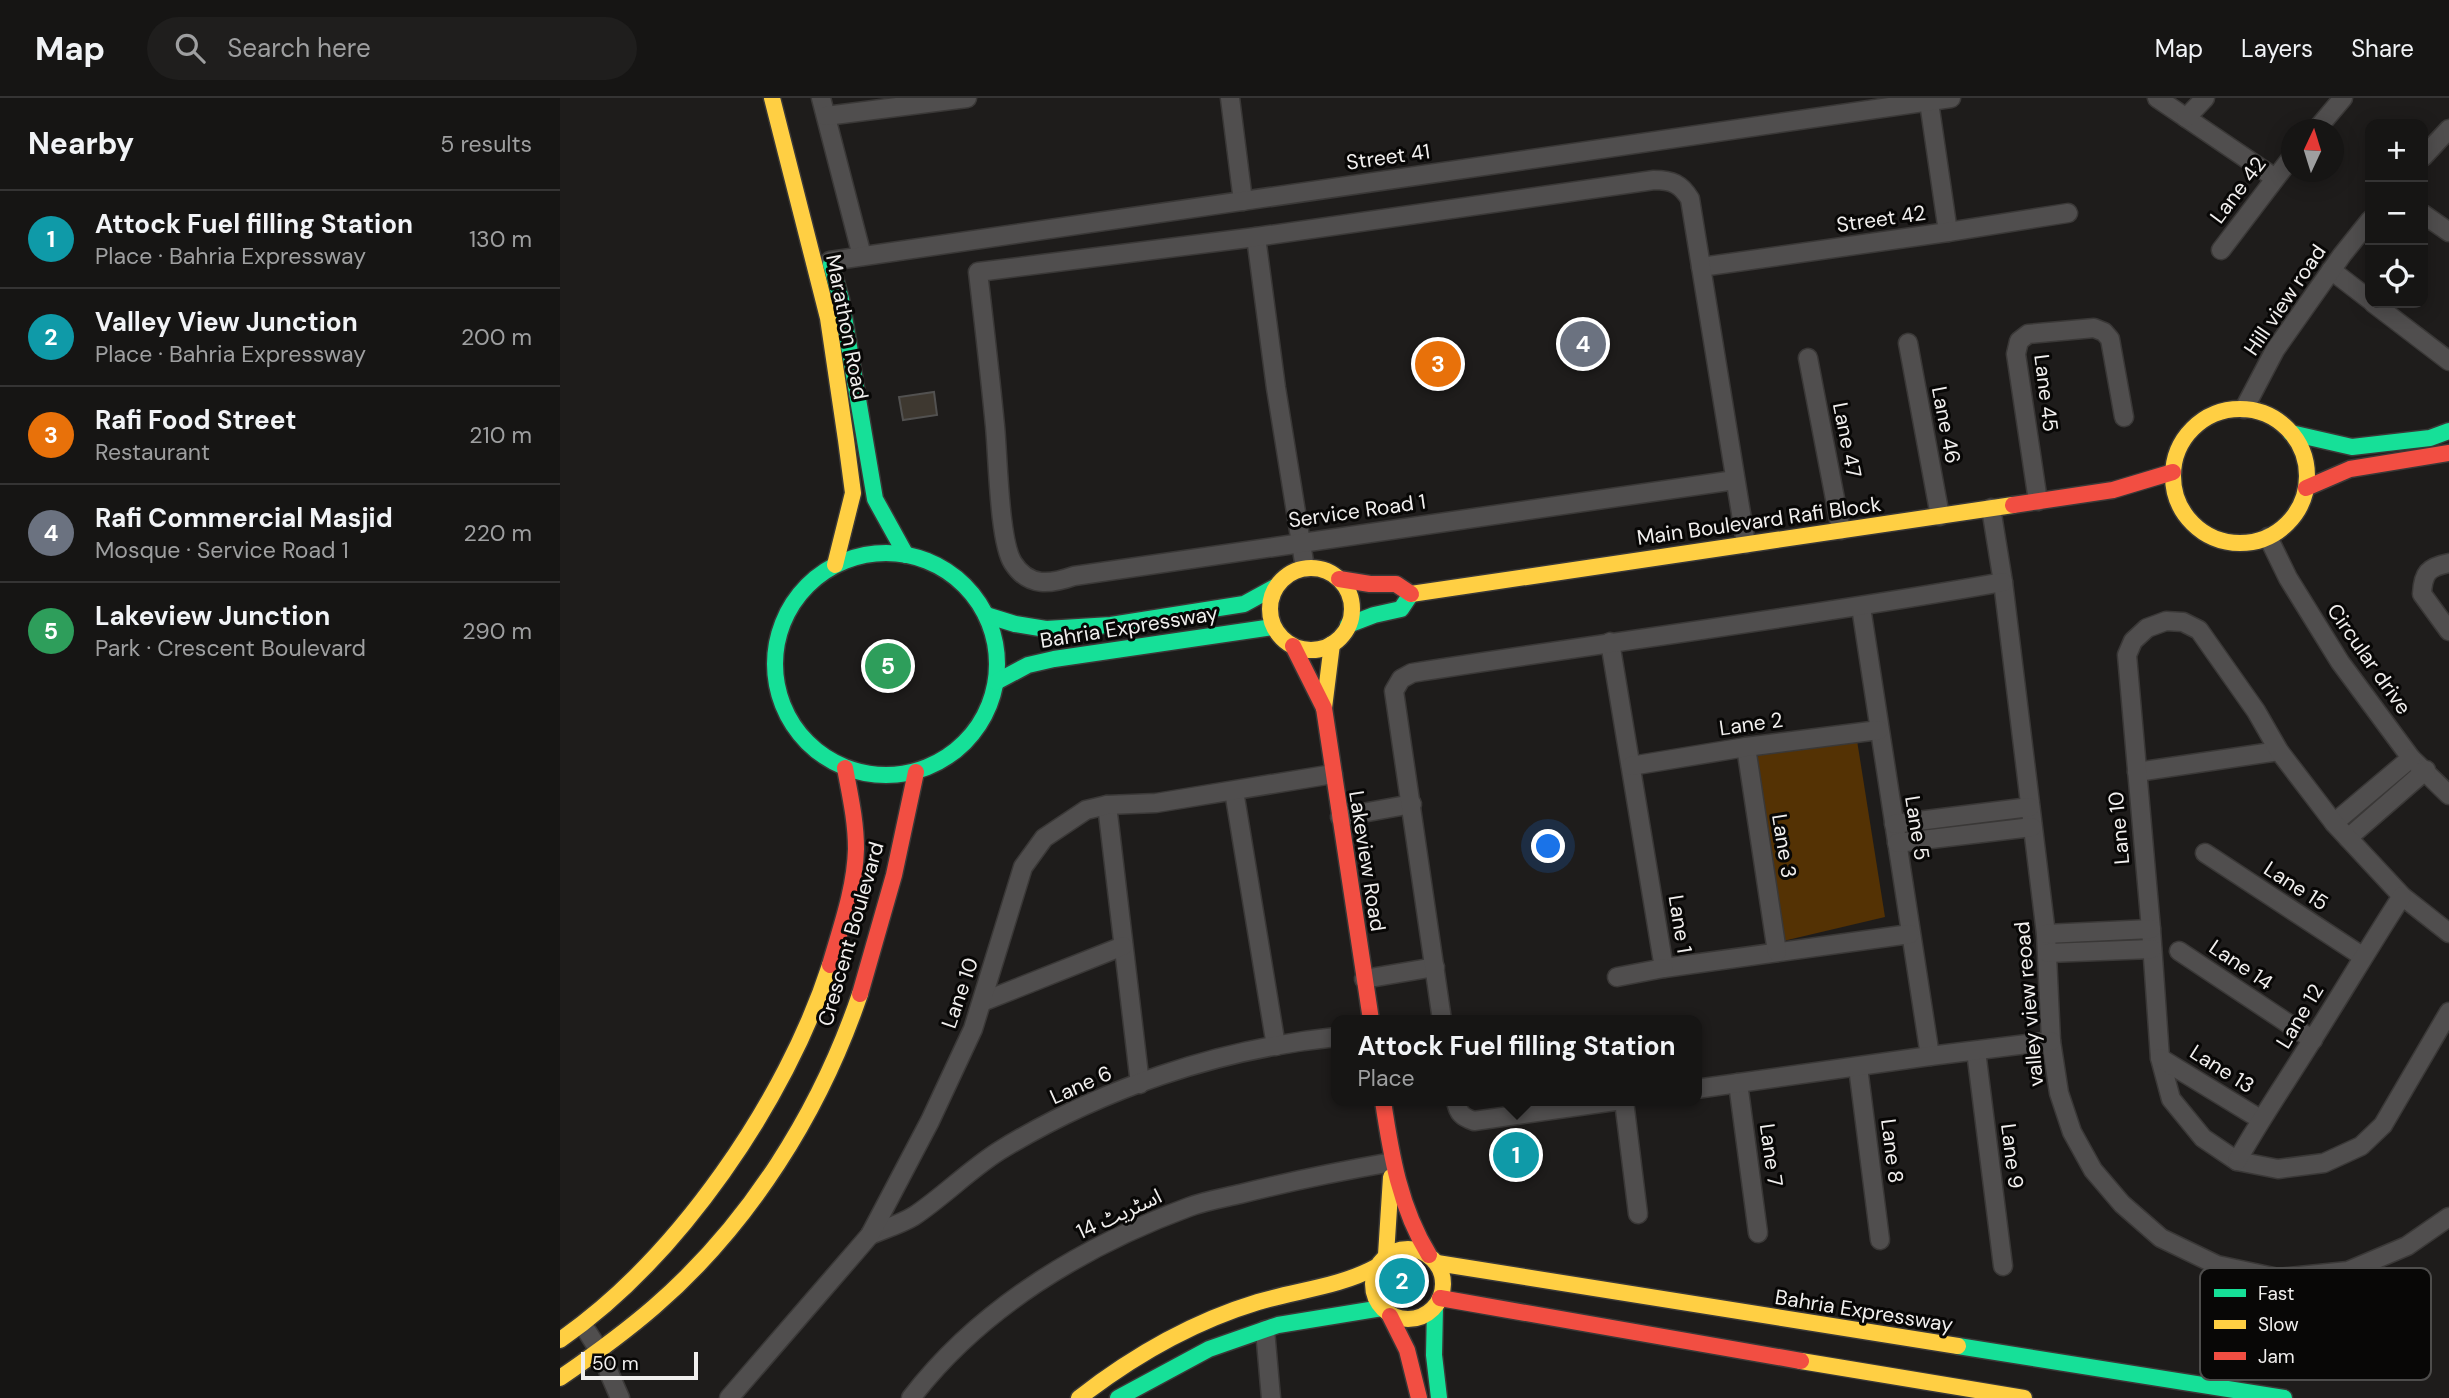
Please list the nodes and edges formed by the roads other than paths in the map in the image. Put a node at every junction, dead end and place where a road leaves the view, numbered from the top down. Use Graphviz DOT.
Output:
graph roads {
  1 [pos="772,98"];
  2 [pos="787,98"];
  3 [pos="821,98"];
  4 [pos="967,98"];
  5 [pos="1230,98"];
  6 [pos="1951,98"];
  7 [pos="2157,98"];
  8 [pos="2205,98"];
  9 [pos="2343,98"];
  10 [pos="1929,102"];
  11 [pos="826,116"];
  12 [pos="2186,118"];
  13 [pos="2325,119"];
  14 [pos="2449,128"];
  15 [pos="2428,151"];
  16 [pos="2281,170"];
  17 [pos="2275,178"];
  18 [pos="1243,201"];
  19 [pos="2068,213"];
  20 [pos="2428,217"];
  21 [pos="820,223"];
  22 [pos="2365,226"];
  23 [pos="1948,232"];
  24 [pos="2449,232"];
  25 [pos="1256,237"];
  26 [pos="2221,250"];
  27 [pos="829,254"];
  28 [pos="862,256"];
  29 [pos="1700,267"];
  30 [pos="2331,270"];
  31 [pos="2365,297"];
  32 [pos="2380,308"];
  33 [pos="1908,343"];
  34 [pos="1808,358"];
  35 [pos="2449,361"];
  36 [pos="2244,410"];
  37 [pos="2124,417"];
  38 [pos="2449,431"];
  39 [pos="2291,433"];
  40 [pos="2449,453"];
  41 [pos="2173,472"];
  42 [pos="1735,480"];
  43 [pos="2306,488"];
  44 [pos="2113,490"];
  45 [pos="2164,497"];
  46 [pos="2038,501"];
  47 [pos="1992,508"];
  48 [pos="1940,516"];
  49 [pos="1841,530"];
  50 [pos="2268,537"];
  51 [pos="1300,542"];
  52 [pos="1746,544"];
  53 [pos="906,555"];
  54 [pos="2449,563"];
  55 [pos="835,565"];
  56 [pos="1305,568"];
  57 [pos="1339,579"];
  58 [pos="2003,582"];
  59 [pos="1275,587"];
  60 [pos="1411,594"];
  61 [pos="1861,607"];
  62 [pos="986,615"];
  63 [pos="1348,625"];
  64 [pos="1273,627"];
  65 [pos="2449,631"];
  66 [pos="1610,642"];
  67 [pos="1332,644"];
  68 [pos="1293,646"];
  69 [pos="996,682"];
  70 [pos="1324,708"];
  71 [pos="1879,730"];
  72 [pos="1746,747"];
  73 [pos="2279,751"];
  74 [pos="2411,758"];
  75 [pos="1631,766"];
  76 [pos="845,768"];
  77 [pos="2426,770"];
  78 [pos="916,772"];
  79 [pos="2137,772"];
  80 [pos="1333,774"];
  81 [pos="1234,792"];
  82 [pos="2449,795"];
  83 [pos="1412,804"];
  84 [pos="1107,805"];
  85 [pos="2030,807"];
  86 [pos="1340,817"];
  87 [pos="2334,823"];
  88 [pos="1894,824"];
  89 [pos="2032,827"];
  90 [pos="2348,838"];
  91 [pos="1897,843"];
  92 [pos="2205,853"];
  93 [pos="2402,896"];
  94 [pos="2151,929"];
  95 [pos="2449,933"];
  96 [pos="1910,934"];
  97 [pos="2046,934"];
  98 [pos="1123,946"];
  99 [pos="2152,949"];
  100 [pos="2179,951"];
  101 [pos="1777,952"];
  102 [pos="2048,953"];
  103 [pos="2362,956"];
  104 [pos="1435,967"];
  105 [pos="1664,968"];
  106 [pos="1617,977"];
  107 [pos="1364,979"];
  108 [pos="982,1002"];
  109 [pos="2449,1012"];
  110 [pos="1370,1015"];
  111 [pos="1441,1015"];
  112 [pos="1331,1038"];
  113 [pos="2313,1040"];
  114 [pos="2051,1041"];
  115 [pos="1276,1046"];
  116 [pos="1976,1051"];
  117 [pos="1930,1056"];
  118 [pos="2160,1058"];
  119 [pos="1858,1067"];
  120 [pos="1738,1083"];
  121 [pos="1140,1084"];
  122 [pos="1702,1088"];
  123 [pos="1384,1106"];
  124 [pos="1457,1106"];
  125 [pos="1580,1106"];
  126 [pos="1625,1106"];
  127 [pos="2260,1119"];
  128 [pos="2237,1161"];
  129 [pos="1392,1162"];
  130 [pos="1638,1214"];
  131 [pos="2449,1217"];
  132 [pos="1758,1233"];
  133 [pos="870,1236"];
  134 [pos="1880,1240"];
  135 [pos="1433,1259"];
  136 [pos="1381,1261"];
  137 [pos="2003,1266"];
  138 [pos="2231,1268"];
  139 [pos="2355,1268"];
  140 [pos="1437,1303"];
  141 [pos="1386,1312"];
  142 [pos="583,1325"];
  143 [pos="1265,1330"];
  144 [pos="560,1340"];
  145 [pos="600,1352"];
  146 [pos="560,1378"];
  147 [pos="2182,1390"];
  148 [pos="2005,1396"];
  149 [pos="620,1398"];
  150 [pos="729,1398"];
  151 [pos="911,1398"];
  152 [pos="1079,1398"];
  153 [pos="1118,1398"];
  154 [pos="1271,1398"];
  155 [pos="1419,1398"];
  156 [pos="1439,1398"];
  157 [pos="2024,1398"];
  158 [pos="2284,1398"];
  1 -- 55 [label="main road, Marathon Road"];
  2 -- 21 [label="main road"];
  3 -- 11 [label="street"];
  4 -- 11 [label="street"];
  5 -- 18 [label="street"];
  6 -- 10 [label="street, Street 41"];
  7 -- 12 [label="street"];
  8 -- 12 [label="street"];
  9 -- 13 [label="street"];
  10 -- 18 [label="street, Street 41"];
  10 -- 23 [label="street"];
  11 -- 28 [label="street"];
  12 -- 17 [label="street"];
  14 -- 15 [label="street"];
  16 -- 17 [label="street, Lane 42"];
  17 -- 26 [label="street, Lane 42"];
  18 -- 28 [label="street, Street 41"];
  19 -- 23 [label="street, Street 42"];
  20 -- 24 [label="street"];
  22 -- 30 [label="street, Hill view road"];
  23 -- 29 [label="street, Street 42"];
  25 -- 29 [label="street"];
  25 -- 51 [label="street"];
  25 -- 51 [label="street, Service Road 1"];
  27 -- 28 [label="street, Street 41"];
  27 -- 53 [label="main road, Marathon Road"];
  29 -- 42 [label="street"];
  30 -- 31 [label="street"];
  30 -- 36 [label="street, Hill view road"];
  32 -- 35 [label="street"];
  33 -- 48 [label="street, Lane 46"];
  34 -- 49 [label="street, Lane 47"];
  36 -- 39 [label="main road"];
  36 -- 41 [label="main road"];
  37 -- 46 [label="street, Lane 45"];
  38 -- 39 [label="main road"];
  39 -- 43 [label="main road"];
  40 -- 43 [label="main road"];
  41 -- 44 [label="main road"];
  41 -- 45 [label="main road"];
  42 -- 51 [label="street, Service Road 1"];
  42 -- 52 [label="street"];
  43 -- 50 [label="main road"];
  44 -- 45 [label="main road"];
  44 -- 46 [label="main road, Main Boulevard Rafi Block"];
  45 -- 50 [label="main road"];
  46 -- 47 [label="main road, Main Boulevard Rafi Block"];
  47 -- 48 [label="main road, Main Boulevard Rafi Block"];
  47 -- 58 [label="street, valley view reoad"];
  48 -- 49 [label="main road, Main Boulevard Rafi Block"];
  49 -- 52 [label="main road, Main Boulevard Rafi Block"];
  50 -- 74 [label="street, Circular drive"];
  51 -- 56 [label="street"];
  52 -- 60 [label="main road, Main Boulevard Rafi Block"];
  53 -- 55 [label="main road"];
  53 -- 62 [label="main road"];
  54 -- 65 [label="street"];
  55 -- 76 [label="main road"];
  56 -- 57 [label="main road"];
  56 -- 59 [label="main road"];
  57 -- 60 [label="main road"];
  57 -- 63 [label="main road"];
  58 -- 61 [label="street"];
  58 -- 85 [label="street, valley view reoad"];
  59 -- 62 [label="main road, Bahria Expressway"];
  59 -- 64 [label="main road"];
  60 -- 63 [label="main road"];
  61 -- 66 [label="street"];
  61 -- 71 [label="street, Lane 5"];
  62 -- 69 [label="main road"];
  63 -- 67 [label="main road"];
  64 -- 68 [label="main road"];
  64 -- 69 [label="main road, Bahria Expressway"];
  66 -- 75 [label="street, Lane 1"];
  66 -- 83 [label="street"];
  67 -- 68 [label="main road"];
  67 -- 70 [label="main road"];
  68 -- 70 [label="main road"];
  69 -- 78 [label="main road"];
  70 -- 80 [label="main road, Lakeview Road"];
  71 -- 72 [label="street, Lane 2"];
  71 -- 88 [label="street, Lane 5"];
  72 -- 75 [label="street, Lane 2"];
  72 -- 101 [label="street, Lane 3"];
  73 -- 79 [label="street"];
  73 -- 79 [label="street, Lane 10"];
  73 -- 87 [label="street, Lane 10"];
  74 -- 77 [label="street, Circular drive"];
  74 -- 87 [label="street"];
  75 -- 105 [label="street, Lane 1"];
  76 -- 78 [label="main road"];
  76 -- 142 [label="main road, Crescent Boulevard"];
  77 -- 82 [label="street, Circular drive"];
  77 -- 90 [label="street"];
  78 -- 145 [label="main road, Crescent Boulevard"];
  79 -- 94 [label="street, Lane 10"];
  80 -- 81 [label="street, Lane 10"];
  80 -- 86 [label="main road, Lakeview Road"];
  81 -- 84 [label="street, Lane 10"];
  81 -- 115 [label="street"];
  83 -- 86 [label="street"];
  83 -- 104 [label="street"];
  84 -- 98 [label="street"];
  84 -- 108 [label="street, Lane 10"];
  85 -- 88 [label="street"];
  85 -- 89 [label="street, valley view reoad"];
  86 -- 107 [label="main road, Lakeview Road"];
  87 -- 90 [label="street, Lane 10"];
  88 -- 91 [label="street, Lane 5"];
  89 -- 91 [label="street"];
  89 -- 97 [label="street, valley view reoad"];
  90 -- 93 [label="street, Lane 10"];
  91 -- 96 [label="street, Lane 5"];
  92 -- 103 [label="street, Lane 15"];
  93 -- 95 [label="street, Lane 10"];
  93 -- 103 [label="street, Lane 12"];
  94 -- 97 [label="street"];
  94 -- 99 [label="street, Lane 10"];
  96 -- 101 [label="street, Lane 1"];
  96 -- 117 [label="street, Lane 5"];
  97 -- 102 [label="street, valley view reoad"];
  98 -- 108 [label="street"];
  98 -- 121 [label="street"];
  99 -- 102 [label="street"];
  99 -- 118 [label="street, Lane 10"];
  100 -- 113 [label="street, Lane 14"];
  101 -- 105 [label="street, Lane 1"];
  102 -- 114 [label="street, valley view reoad"];
  103 -- 113 [label="street, Lane 12"];
  104 -- 107 [label="street"];
  104 -- 111 [label="street"];
  105 -- 106 [label="street"];
  107 -- 110 [label="main road, Lakeview Road"];
  108 -- 133 [label="street, Lane 10"];
  109 -- 128 [label="street, Lane 10"];
  112 -- 115 [label="street, Lane 6"];
  113 -- 127 [label="street, Lane 12"];
  114 -- 116 [label="street"];
  114 -- 138 [label="street, valley view reoad"];
  115 -- 121 [label="street, Lane 6"];
  116 -- 117 [label="street"];
  116 -- 137 [label="street, Lane 9"];
  117 -- 119 [label="street"];
  118 -- 127 [label="street, Lane 13"];
  118 -- 128 [label="street, Lane 10"];
  119 -- 120 [label="street"];
  119 -- 134 [label="street, Lane 8"];
  120 -- 122 [label="street"];
  120 -- 132 [label="street, Lane 7"];
  121 -- 133 [label="street, Lane 6"];
  123 -- 129 [label="main road"];
  124 -- 125 [label="street"];
  126 -- 130 [label="street"];
  127 -- 128 [label="street, Lane 12"];
  129 -- 135 [label="main road"];
  129 -- 136 [label="main road"];
  129 -- 151 [label="street, اسٹریٹ 14"];
  131 -- 139 [label="street, valley view reoad"];
  133 -- 150 [label="street, Lane 10"];
  135 -- 136 [label="main road"];
  135 -- 140 [label="main road"];
  135 -- 147 [label="main road, Bahria Expressway"];
  136 -- 141 [label="main road"];
  136 -- 152 [label="main road"];
  140 -- 141 [label="main road"];
  140 -- 148 [label="main road"];
  140 -- 156 [label="main road"];
  141 -- 143 [label="main road"];
  141 -- 155 [label="main road"];
  142 -- 144 [label="main road, Crescent Boulevard"];
  142 -- 145 [label="street"];
  143 -- 153 [label="main road"];
  143 -- 154 [label="street"];
  145 -- 146 [label="main road, Crescent Boulevard"];
  145 -- 149 [label="street"];
  147 -- 158 [label="main road, Bahria Expressway"];
  148 -- 157 [label="main road"];
}
